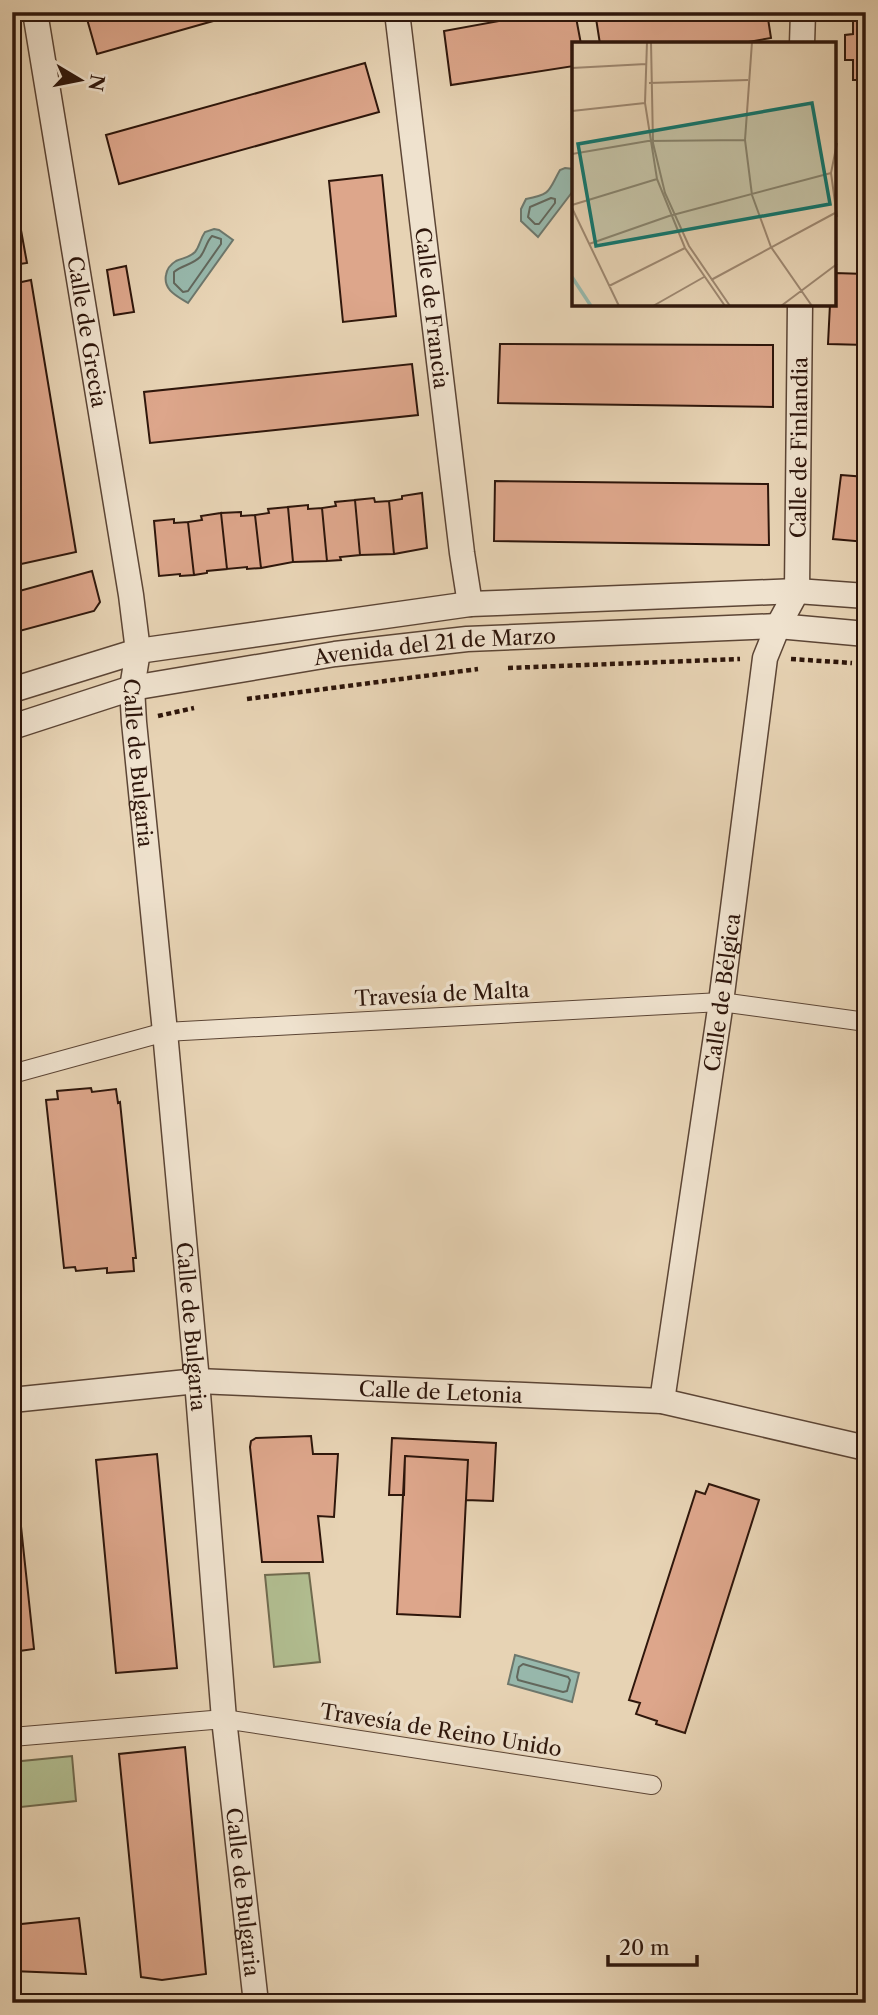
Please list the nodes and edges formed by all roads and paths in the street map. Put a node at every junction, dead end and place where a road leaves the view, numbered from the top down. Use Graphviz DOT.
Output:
graph roads {
  1 [pos="35,12"];
  2 [pos="397,12"];
  3 [pos="803,12"];
  4 [pos="802,42"];
  5 [pos="800,306"];
  6 [pos="797,591"];
  7 [pos="866,597"];
  8 [pos="470,604"];
  9 [pos="778,626"];
  10 [pos="866,634"];
  11 [pos="138,651"];
  12 [pos="765,658"];
  13 [pos="853,663"];
  14 [pos="490,668"];
  15 [pos="504,668"];
  16 [pos="132,688"];
  17 [pos="12,690"];
  18 [pos="239,700"];
  19 [pos="199,707"];
  20 [pos="134,722"];
  21 [pos="12,727"];
  22 [pos="721,1002"];
  23 [pos="866,1022"];
  24 [pos="165,1032"];
  25 [pos="12,1074"];
  26 [pos="197,1381"];
  27 [pos="12,1400"];
  28 [pos="663,1401"];
  29 [pos="866,1448"];
  30 [pos="224,1719"];
  31 [pos="12,1737"];
  32 [pos="652,1785"];
  33 [pos="256,2003"];
  1 -- 11 [label="street, Calle de Grecia"];
  2 -- 8 [label="street, Calle de Francia"];
  3 -- 4 [label="street"];
  5 -- 6 [label="street, Calle de Finlandia"];
  6 -- 7 [label="street, Avenida del 21 de Marzo"];
  6 -- 8 [label="street, Avenida del 21 de Marzo"];
  6 -- 9 [label="street, Calle de Bélgica"];
  8 -- 11 [label="street, Avenida del 21 de Marzo"];
  9 -- 10 [label="street, Avenida del 21 de Marzo"];
  9 -- 12 [label="street, Calle de Bélgica"];
  9 -- 16 [label="street, Avenida del 21 de Marzo"];
  11 -- 16 [label="street, Calle de Bulgaria"];
  11 -- 17 [label="street, Avenida del 21 de Marzo"];
  12 -- 13 [label="path"];
  12 -- 15 [label="path"];
  12 -- 22 [label="street, Calle de Bélgica"];
  14 -- 18 [label="path"];
  16 -- 20 [label="street, Calle de Bulgaria"];
  16 -- 21 [label="street, Avenida del 21 de Marzo"];
  19 -- 20 [label="path"];
  20 -- 24 [label="street, Calle de Bulgaria"];
  22 -- 23 [label="street, Travesía de Malta"];
  22 -- 24 [label="street, Travesía de Malta"];
  22 -- 28 [label="street, Calle de Bélgica"];
  24 -- 25 [label="street, Travesía de Malta"];
  24 -- 26 [label="street, Calle de Bulgaria"];
  26 -- 27 [label="street, Calle de Letonia"];
  26 -- 28 [label="street, Calle de Letonia"];
  26 -- 30 [label="street, Calle de Bulgaria"];
  28 -- 29 [label="street, Calle de Letonia"];
  30 -- 31 [label="street, Travesía de Reino Unido"];
  30 -- 32 [label="street, Travesía de Reino Unido"];
  30 -- 33 [label="street, Calle de Bulgaria"];
}
